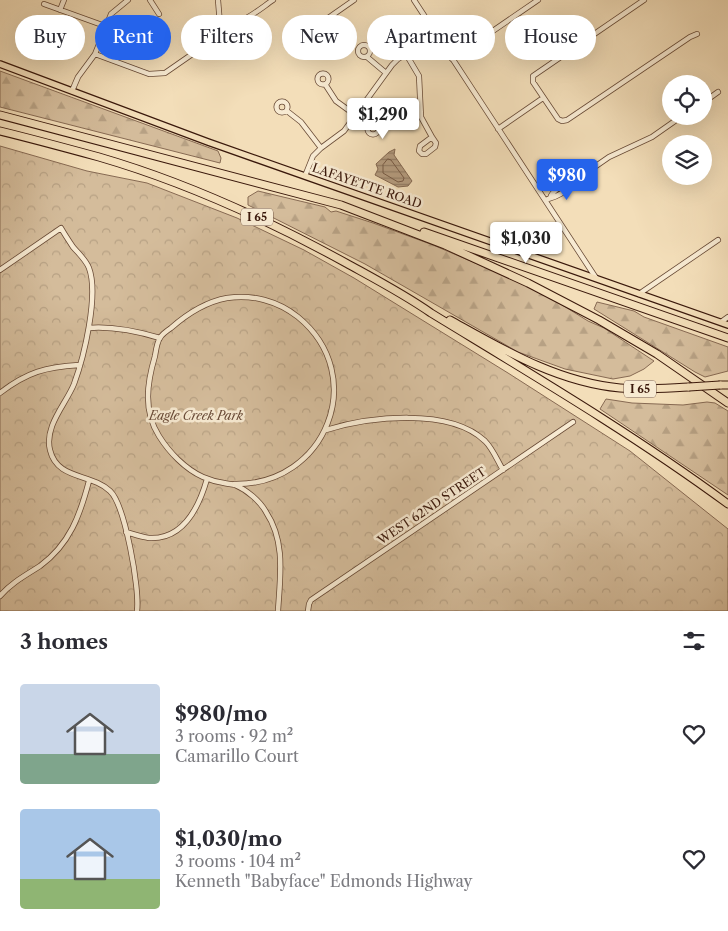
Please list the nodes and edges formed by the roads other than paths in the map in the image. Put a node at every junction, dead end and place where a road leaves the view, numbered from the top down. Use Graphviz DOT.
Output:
graph roads {
  1 [pos="64,0"];
  2 [pos="128,0"];
  3 [pos="150,0"];
  4 [pos="218,0"];
  5 [pos="273,0"];
  6 [pos="354,0"];
  7 [pos="414,0"];
  8 [pos="538,0"];
  9 [pos="644,0"];
  10 [pos="44,4"];
  11 [pos="60,10"];
  12 [pos="159,14"];
  13 [pos="111,15"];
  14 [pos="219,15"];
  15 [pos="251,15"];
  16 [pos="332,15"];
  17 [pos="424,15"];
  18 [pos="95,22"];
  19 [pos="495,30"];
  20 [pos="697,34"];
  21 [pos="95,54"];
  22 [pos="112,60"];
  23 [pos="185,60"];
  24 [pos="371,60"];
  25 [pos="397,60"];
  26 [pos="410,60"];
  27 [pos="453,60"];
  28 [pos="0,64"];
  29 [pos="386,73"];
  30 [pos="325,84"];
  31 [pos="72,91"];
  32 [pos="718,92"];
  33 [pos="712,96"];
  34 [pos="543,98"];
  35 [pos="287,111"];
  36 [pos="0,115"];
  37 [pos="355,115"];
  38 [pos="369,125"];
  39 [pos="669,125"];
  40 [pos="498,129"];
  41 [pos="0,131"];
  42 [pos="432,137"];
  43 [pos="321,148"];
  44 [pos="305,176"];
  45 [pos="547,199"];
  46 [pos="341,204"];
  47 [pos="718,240"];
  48 [pos="0,270"];
  49 [pos="596,278"];
  50 [pos="639,294"];
  51 [pos="412,300"];
  52 [pos="728,317"];
  53 [pos="720,322"];
  54 [pos="728,325"];
  55 [pos="89,328"];
  56 [pos="160,338"];
  57 [pos="728,338"];
  58 [pos="79,365"];
  59 [pos="724,385"];
  60 [pos="0,393"];
  61 [pos="728,402"];
  62 [pos="573,422"];
  63 [pos="326,430"];
  64 [pos="503,470"];
  65 [pos="207,479"];
  66 [pos="89,481"];
  67 [pos="234,484"];
  68 [pos="728,504"];
  69 [pos="126,532"];
  70 [pos="0,596"];
  71 [pos="136,611"];
  72 [pos="278,611"];
  73 [pos="308,611"];
  1 -- 11 [label="street"];
  2 -- 13 [label="street"];
  3 -- 12 [label="street"];
  4 -- 14 [label="street"];
  5 -- 15 [label="street"];
  6 -- 16 [label="street"];
  7 -- 17 [label="street"];
  8 -- 19 [label="street"];
  9 -- 34 [label="street"];
  10 -- 11 [label="street"];
  11 -- 18 [label="street"];
  20 -- 34 [label="street"];
  21 -- 31 [label="street"];
  22 -- 23 [label="street"];
  24 -- 29 [label="street"];
  25 -- 29 [label="street"];
  26 -- 42 [label="street"];
  27 -- 40 [label="street"];
  28 -- 31 [label="main road, LAFAYETTE ROAD"];
  29 -- 37 [label="street"];
  30 -- 37 [label="street"];
  31 -- 44 [label="main road, LAFAYETTE ROAD"];
  32 -- 33 [label="street"];
  34 -- 40 [label="street"];
  35 -- 43 [label="street"];
  36 -- 46 [label="highway"];
  37 -- 38 [label="street"];
  37 -- 43 [label="street"];
  39 -- 45 [label="street"];
  40 -- 45 [label="street"];
  41 -- 51 [label="highway, I 65"];
  43 -- 44 [label="street"];
  44 -- 49 [label="main road, LAFAYETTE ROAD"];
  45 -- 49 [label="street"];
  46 -- 57 [label="highway"];
  46 -- 61 [label="highway"];
  47 -- 50 [label="street"];
  48 -- 55 [label="street"];
  49 -- 50 [label="main road, LAFAYETTE ROAD"];
  50 -- 53 [label="main road, LAFAYETTE ROAD"];
  51 -- 59 [label="highway, I 65, bridge"];
  51 -- 68 [label="highway"];
  52 -- 53 [label="street"];
  53 -- 54 [label="main road, LAFAYETTE ROAD"];
  55 -- 56 [label="street"];
  55 -- 58 [label="street"];
  56 -- 63 [label="street"];
  56 -- 65 [label="street"];
  58 -- 60 [label="street"];
  58 -- 66 [label="street"];
  62 -- 64 [label="street, WEST 62ND STREET"];
  63 -- 64 [label="street"];
  63 -- 67 [label="street"];
  64 -- 73 [label="street, WEST 62ND STREET"];
  65 -- 67 [label="street"];
  65 -- 69 [label="street"];
  66 -- 69 [label="street"];
  66 -- 70 [label="street"];
  67 -- 72 [label="street"];
  69 -- 71 [label="street"];
}
